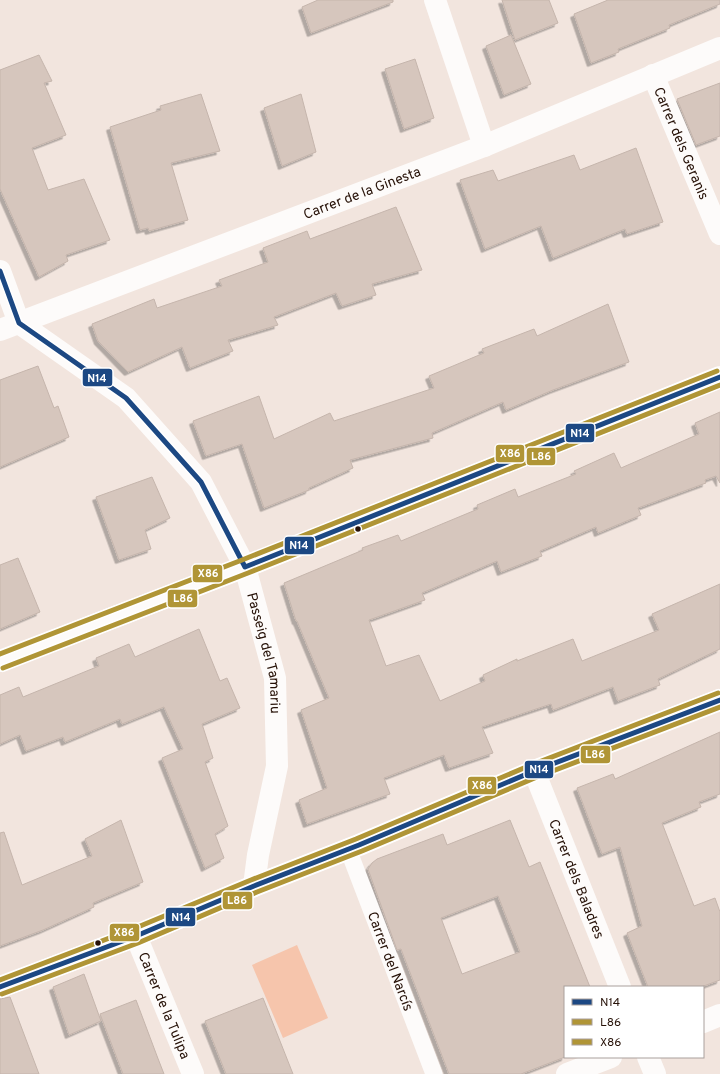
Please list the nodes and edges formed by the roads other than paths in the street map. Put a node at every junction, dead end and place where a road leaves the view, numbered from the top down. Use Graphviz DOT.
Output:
graph roads {
  1 [pos="435,0"];
  2 [pos="720,48"];
  3 [pos="653,75"];
  4 [pos="484,146"];
  5 [pos="720,234"];
  6 [pos="0,271"];
  7 [pos="9,326"];
  8 [pos="720,377"];
  9 [pos="245,567"];
  10 [pos="0,661"];
  11 [pos="720,700"];
  12 [pos="534,771"];
  13 [pos="348,849"];
  14 [pos="254,886"];
  15 [pos="136,936"];
  16 [pos="620,986"];
  17 [pos="0,987"];
  18 [pos="720,1015"];
  19 [pos="704,1022"];
  20 [pos="608,1058"];
  21 [pos="648,1058"];
  22 [pos="193,1074"];
  23 [pos="434,1074"];
  24 [pos="567,1074"];
  25 [pos="655,1074"];
  1 -- 4 [label="street"];
  2 -- 3 [label="street, Carrer de la Ginesta"];
  3 -- 4 [label="street, Carrer de la Ginesta"];
  3 -- 5 [label="street, Carrer dels Geranis"];
  4 -- 7 [label="street, Carrer de la Ginesta"];
  6 -- 7 [label="street"];
  7 -- 9 [label="street, Passeig del Tamariu"];
  8 -- 9 [label="street"];
  9 -- 10 [label="street"];
  9 -- 14 [label="street, Passeig del Tamariu"];
  11 -- 12 [label="street"];
  12 -- 13 [label="street"];
  12 -- 16 [label="street, Carrer dels Baladres"];
  13 -- 14 [label="street"];
  13 -- 23 [label="street, Carrer del Narcís"];
  14 -- 15 [label="street"];
  15 -- 17 [label="street"];
  15 -- 22 [label="street, Carrer de la Tulipa"];
  18 -- 19 [label="street"];
  20 -- 24 [label="street"];
  21 -- 25 [label="street"];
}
